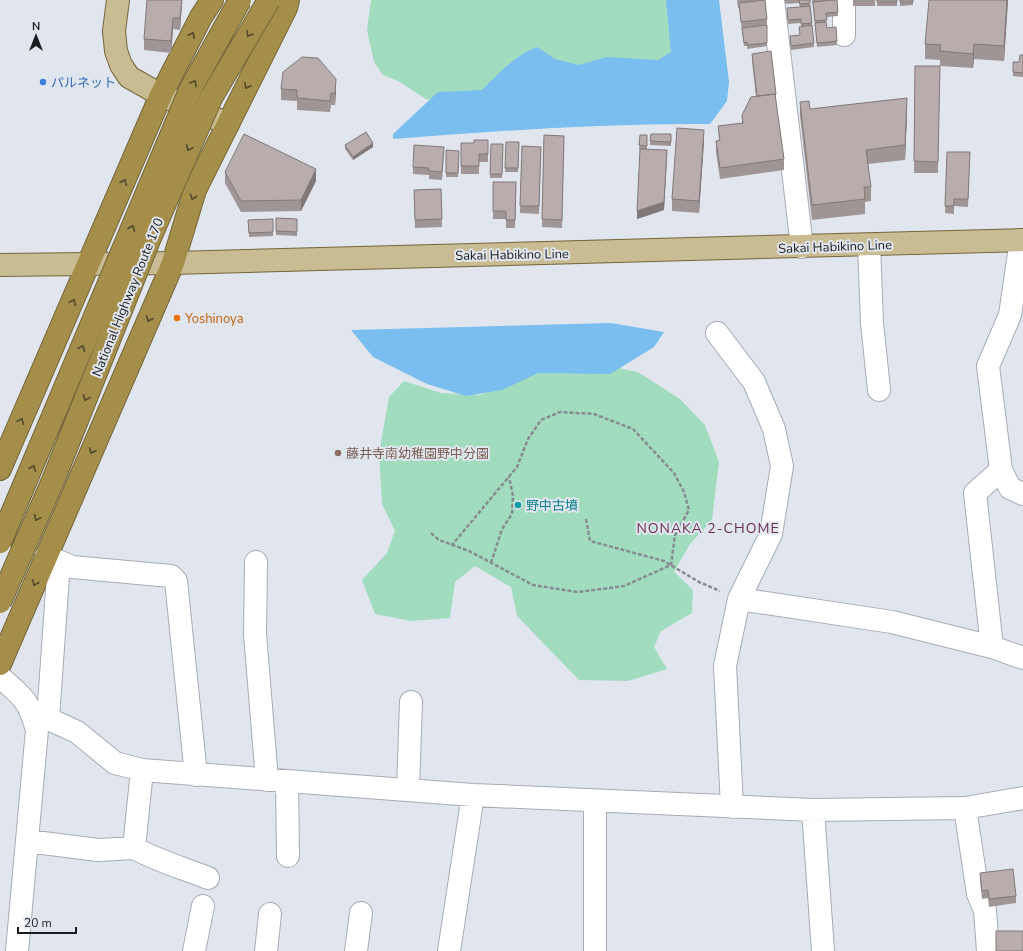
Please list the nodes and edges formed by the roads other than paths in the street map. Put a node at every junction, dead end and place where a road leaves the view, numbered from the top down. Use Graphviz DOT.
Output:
graph roads {
  1 [pos="118,0"];
  2 [pos="212,0"];
  3 [pos="240,0"];
  4 [pos="269,0"];
  5 [pos="288,0"];
  6 [pos="773,0"];
  7 [pos="844,0"];
  8 [pos="844,35"];
  9 [pos="161,95"];
  10 [pos="228,124"];
  11 [pos="1022,240"];
  12 [pos="869,245"];
  13 [pos="802,247"];
  14 [pos="90,263"];
  15 [pos="173,263"];
  16 [pos="0,264"];
  17 [pos="717,333"];
  18 [pos="879,390"];
  19 [pos="0,469"];
  20 [pos="1001,470"];
  21 [pos="1023,494"];
  22 [pos="0,542"];
  23 [pos="52,559"];
  24 [pos="256,562"];
  25 [pos="739,599"];
  26 [pos="0,602"];
  27 [pos="992,647"];
  28 [pos="1023,658"];
  29 [pos="0,664"];
  30 [pos="0,677"];
  31 [pos="411,702"];
  32 [pos="39,715"];
  33 [pos="142,770"];
  34 [pos="196,775"];
  35 [pos="277,781"];
  36 [pos="408,790"];
  37 [pos="473,795"];
  38 [pos="1023,798"];
  39 [pos="595,801"];
  40 [pos="732,807"];
  41 [pos="965,808"];
  42 [pos="813,810"];
  43 [pos="26,841"];
  44 [pos="134,848"];
  45 [pos="288,856"];
  46 [pos="208,878"];
  47 [pos="203,906"];
  48 [pos="361,913"];
  49 [pos="270,914"];
  50 [pos="17,951"];
  51 [pos="194,951"];
  52 [pos="266,951"];
  53 [pos="356,951"];
  54 [pos="449,951"];
  55 [pos="595,951"];
  56 [pos="823,951"];
  57 [pos="988,951"];
  1 -- 9 [label="main road"];
  9 -- 2 [label="highway, one-way"];
  22 -- 3 [label="highway, National Highway Route 170, one-way, bridge"];
  4 -- 26 [label="highway, National Highway Route 170, one-way, bridge"];
  5 -- 10 [label="highway, one-way"];
  6 -- 13 [label="street"];
  7 -- 8 [label="street"];
  9 -- 10 [label="main road"];
  14 -- 9 [label="highway, one-way"];
  10 -- 15 [label="highway, one-way"];
  11 -- 12 [label="main road, Sakai Habikino Line"];
  11 -- 20 [label="street"];
  12 -- 13 [label="main road, Sakai Habikino Line"];
  12 -- 18 [label="street"];
  13 -- 15 [label="main road, Sakai Habikino Line"];
  14 -- 15 [label="main road, Sakai Habikino Line"];
  14 -- 16 [label="main road, Sakai Habikino Line"];
  19 -- 14 [label="highway, one-way"];
  15 -- 23 [label="highway, one-way"];
  17 -- 25 [label="street"];
  20 -- 21 [label="street"];
  20 -- 27 [label="street"];
  23 -- 29 [label="highway, one-way"];
  23 -- 32 [label="street"];
  23 -- 34 [label="street"];
  24 -- 35 [label="street"];
  25 -- 27 [label="street"];
  25 -- 40 [label="street"];
  27 -- 28 [label="street"];
  30 -- 32 [label="street"];
  31 -- 36 [label="street"];
  32 -- 33 [label="street"];
  32 -- 43 [label="street"];
  33 -- 34 [label="street"];
  33 -- 44 [label="street"];
  34 -- 35 [label="street"];
  35 -- 36 [label="street"];
  35 -- 45 [label="street"];
  36 -- 37 [label="street"];
  37 -- 39 [label="street"];
  37 -- 54 [label="street"];
  38 -- 41 [label="street"];
  39 -- 40 [label="street"];
  39 -- 55 [label="street"];
  40 -- 42 [label="street"];
  41 -- 42 [label="street"];
  41 -- 57 [label="street"];
  42 -- 56 [label="street"];
  43 -- 44 [label="street"];
  43 -- 50 [label="street"];
  44 -- 46 [label="street"];
  47 -- 51 [label="street"];
  48 -- 53 [label="street"];
  49 -- 52 [label="street"];
}
